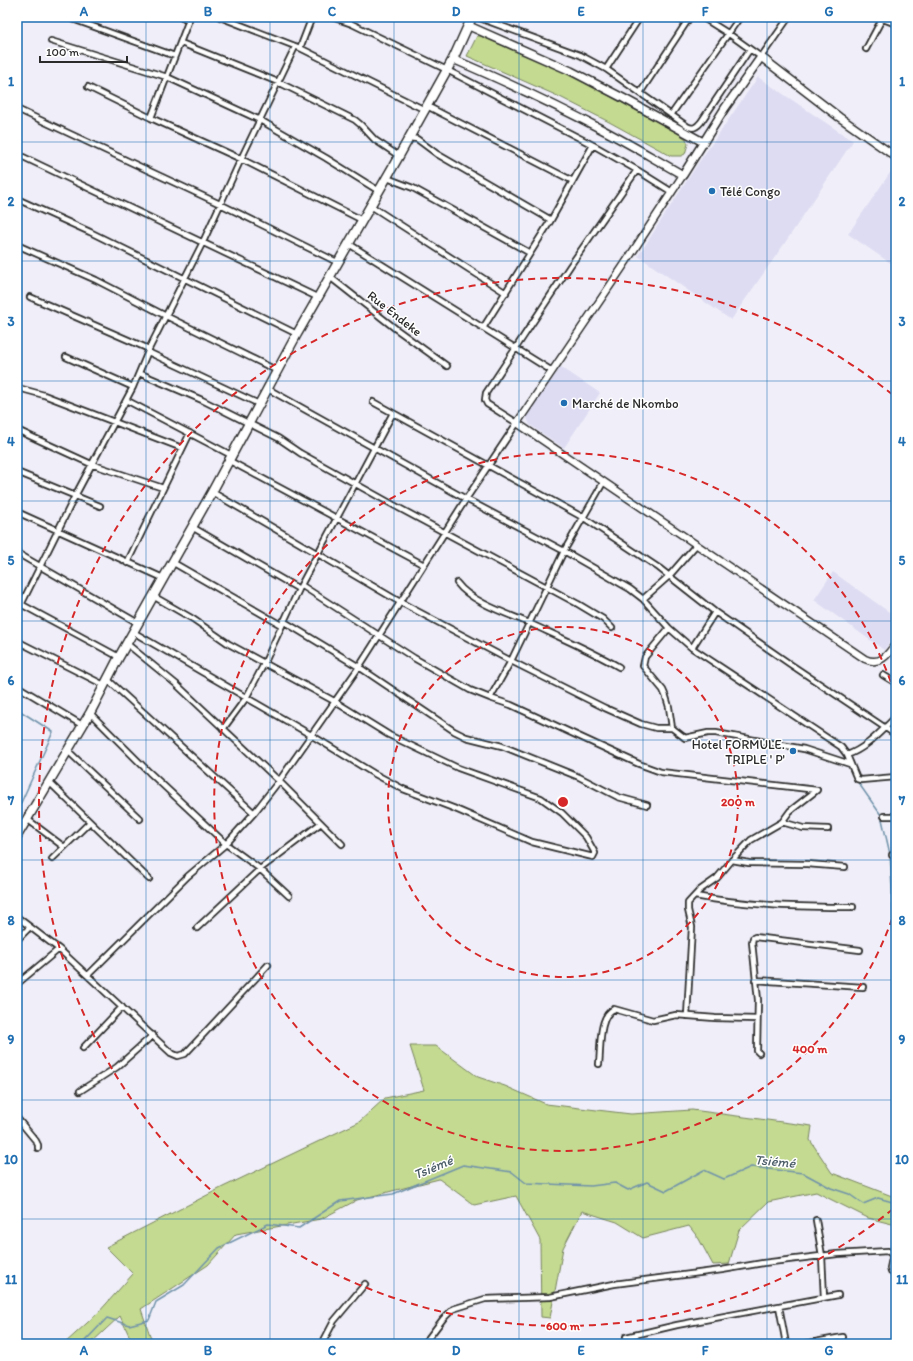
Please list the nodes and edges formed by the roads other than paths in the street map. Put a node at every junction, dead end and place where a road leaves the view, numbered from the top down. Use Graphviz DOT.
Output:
graph roads {
  1 [pos="67,17"];
  2 [pos="182,17"];
  3 [pos="220,17"];
  4 [pos="312,17"];
  5 [pos="332,17"];
  6 [pos="472,17"];
  7 [pos="477,17"];
  8 [pos="640,17"];
  9 [pos="690,17"];
  10 [pos="702,17"];
  11 [pos="740,17"];
  12 [pos="789,17"];
  13 [pos="190,18"];
  14 [pos="880,18"];
  15 [pos="896,24"];
  16 [pos="469,26"];
  17 [pos="729,34"];
  18 [pos="52,41"];
  19 [pos="181,43"];
  20 [pos="298,48"];
  21 [pos="750,49"];
  22 [pos="866,50"];
  23 [pos="175,56"];
  24 [pos="761,57"];
  25 [pos="453,59"];
  26 [pos="606,69"];
  27 [pos="447,70"];
  28 [pos="168,76"];
  29 [pos="278,82"];
  30 [pos="88,87"];
  31 [pos="640,93"];
  32 [pos="426,108"];
  33 [pos="17,109"];
  34 [pos="671,115"];
  35 [pos="151,118"];
  36 [pos="260,120"];
  37 [pos="409,138"];
  38 [pos="703,142"];
  39 [pos="593,145"];
  40 [pos="17,154"];
  41 [pos="400,156"];
  42 [pos="896,157"];
  43 [pos="241,159"];
  44 [pos="637,170"];
  45 [pos="683,175"];
  46 [pos="387,178"];
  47 [pos="573,181"];
  48 [pos="379,191"];
  49 [pos="672,192"];
  50 [pos="17,199"];
  51 [pos="220,204"];
  52 [pos="371,206"];
  53 [pos="362,220"];
  54 [pos="551,220"];
  55 [pos="203,242"];
  56 [pos="349,244"];
  57 [pos="17,245"];
  58 [pos="530,253"];
  59 [pos="339,264"];
  60 [pos="330,277"];
  61 [pos="185,278"];
  62 [pos="506,293"];
  63 [pos="30,297"];
  64 [pos="319,298"];
  65 [pos="166,316"];
  66 [pos="483,328"];
  67 [pos="297,334"];
  68 [pos="515,349"];
  69 [pos="148,351"];
  70 [pos="66,357"];
  71 [pos="446,366"];
  72 [pos="278,371"];
  73 [pos="552,371"];
  74 [pos="139,373"];
  75 [pos="133,387"];
  76 [pos="22,389"];
  77 [pos="268,389"];
  78 [pos="126,400"];
  79 [pos="373,402"];
  80 [pos="258,404"];
  81 [pos="393,413"];
  82 [pos="114,423"];
  83 [pos="248,423"];
  84 [pos="517,423"];
  85 [pos="17,430"];
  86 [pos="190,433"];
  87 [pos="182,448"];
  88 [pos="374,448"];
  89 [pos="230,457"];
  90 [pos="92,464"];
  91 [pos="488,464"];
  92 [pos="17,472"];
  93 [pos="603,483"];
  94 [pos="356,484"];
  95 [pos="163,488"];
  96 [pos="212,492"];
  97 [pos="75,496"];
  98 [pos="466,499"];
  99 [pos="100,506"];
  100 [pos="17,512"];
  101 [pos="336,518"];
  102 [pos="584,518"];
  103 [pos="192,527"];
  104 [pos="58,532"];
  105 [pos="444,532"];
  106 [pos="696,545"];
  107 [pos="564,551"];
  108 [pos="17,553"];
  109 [pos="318,554"];
  110 [pos="172,562"];
  111 [pos="127,563"];
  112 [pos="424,565"];
  113 [pos="41,567"];
  114 [pos="669,576"];
  115 [pos="163,578"];
  116 [pos="457,583"];
  117 [pos="300,587"];
  118 [pos="547,588"];
  119 [pos="152,596"];
  120 [pos="643,599"];
  121 [pos="400,602"];
  122 [pos="19,603"];
  123 [pos="715,612"];
  124 [pos="17,613"];
  125 [pos="138,623"];
  126 [pos="282,623"];
  127 [pos="529,623"];
  128 [pos="612,628"];
  129 [pos="669,628"];
  130 [pos="133,632"];
  131 [pos="379,635"];
  132 [pos="17,641"];
  133 [pos="126,643"];
  134 [pos="896,643"];
  135 [pos="692,648"];
  136 [pos="118,657"];
  137 [pos="511,661"];
  138 [pos="264,664"];
  139 [pos="359,667"];
  140 [pos="620,667"];
  141 [pos="883,675"];
  142 [pos="106,682"];
  143 [pos="896,683"];
  144 [pos="17,686"];
  145 [pos="246,698"];
  146 [pos="490,698"];
  147 [pos="334,701"];
  148 [pos="90,713"];
  149 [pos="896,717"];
  150 [pos="82,725"];
  151 [pos="672,728"];
  152 [pos="885,728"];
  153 [pos="223,729"];
  154 [pos="311,735"];
  155 [pos="896,735"];
  156 [pos="67,750"];
  157 [pos="847,755"];
  158 [pos="850,764"];
  159 [pos="896,777"];
  160 [pos="279,781"];
  161 [pos="49,782"];
  162 [pos="647,805"];
  163 [pos="254,813"];
  164 [pos="884,816"];
  165 [pos="896,816"];
  166 [pos="27,819"];
  167 [pos="140,819"];
  168 [pos="90,822"];
  169 [pos="782,822"];
  170 [pos="321,824"];
  171 [pos="828,829"];
  172 [pos="17,836"];
  173 [pos="226,844"];
  174 [pos="342,844"];
  175 [pos="64,847"];
  176 [pos="52,859"];
  177 [pos="732,860"];
  178 [pos="845,867"];
  179 [pos="260,869"];
  180 [pos="149,879"];
  181 [pos="289,896"];
  182 [pos="696,896"];
  183 [pos="853,907"];
  184 [pos="17,917"];
  185 [pos="30,927"];
  186 [pos="197,928"];
  187 [pos="17,940"];
  188 [pos="59,949"];
  189 [pos="860,950"];
  190 [pos="268,965"];
  191 [pos="88,975"];
  192 [pos="755,980"];
  193 [pos="17,984"];
  194 [pos="863,986"];
  195 [pos="122,1007"];
  196 [pos="687,1016"];
  197 [pos="757,1019"];
  198 [pos="153,1035"];
  199 [pos="83,1048"];
  200 [pos="759,1053"];
  201 [pos="599,1064"];
  202 [pos="80,1091"];
  203 [pos="17,1118"];
  204 [pos="38,1148"];
  205 [pos="816,1220"];
  206 [pos="896,1240"];
  207 [pos="892,1255"];
  208 [pos="822,1256"];
  209 [pos="896,1274"];
  210 [pos="365,1284"];
  211 [pos="838,1295"];
  212 [pos="824,1298"];
  213 [pos="779,1306"];
  214 [pos="626,1337"];
  215 [pos="843,1337"];
  216 [pos="322,1344"];
  217 [pos="424,1344"];
  218 [pos="786,1344"];
  219 [pos="804,1344"];
  1 -- 23 [label="street"];
  2 -- 13 [label="street"];
  3 -- 20 [label="street"];
  4 -- 20 [label="street"];
  5 -- 27 [label="street"];
  6 -- 16 [label="highway"];
  7 -- 26 [label="street"];
  8 -- 26 [label="street"];
  9 -- 31 [label="street"];
  10 -- 17 [label="street"];
  11 -- 17 [label="street"];
  12 -- 24 [label="street"];
  13 -- 19 [label="street"];
  14 -- 15 [label="street"];
  14 -- 22 [label="street"];
  16 -- 25 [label="highway"];
  16 -- 38 [label="main road"];
  17 -- 21 [label="street"];
  17 -- 34 [label="street"];
  18 -- 28 [label="street"];
  19 -- 23 [label="street"];
  19 -- 29 [label="street"];
  20 -- 29 [label="street"];
  20 -- 32 [label="street"];
  21 -- 24 [label="street"];
  21 -- 34 [label="street"];
  23 -- 28 [label="street"];
  24 -- 38 [label="main road"];
  24 -- 42 [label="main road"];
  25 -- 27 [label="highway"];
  25 -- 45 [label="main road"];
  26 -- 31 [label="street"];
  27 -- 32 [label="highway"];
  27 -- 39 [label="street"];
  28 -- 35 [label="street"];
  28 -- 36 [label="street"];
  29 -- 36 [label="street"];
  29 -- 41 [label="street"];
  30 -- 35 [label="street"];
  31 -- 34 [label="street"];
  32 -- 37 [label="highway"];
  32 -- 47 [label="street"];
  33 -- 51 [label="street"];
  35 -- 43 [label="street"];
  36 -- 43 [label="street"];
  36 -- 48 [label="street"];
  37 -- 41 [label="highway"];
  37 -- 54 [label="street"];
  38 -- 45 [label="main road"];
  39 -- 44 [label="street"];
  39 -- 47 [label="street"];
  40 -- 55 [label="street"];
  41 -- 46 [label="highway"];
  43 -- 51 [label="street"];
  43 -- 53 [label="street"];
  44 -- 49 [label="street"];
  44 -- 68 [label="street"];
  45 -- 49 [label="street"];
  46 -- 48 [label="highway"];
  46 -- 58 [label="street"];
  47 -- 54 [label="street"];
  48 -- 52 [label="highway"];
  49 -- 73 [label="street"];
  50 -- 61 [label="street"];
  51 -- 55 [label="street"];
  51 -- 59 [label="street"];
  52 -- 53 [label="highway"];
  52 -- 62 [label="street"];
  53 -- 56 [label="highway"];
  54 -- 58 [label="street"];
  55 -- 61 [label="street"];
  55 -- 64 [label="street"];
  56 -- 59 [label="highway"];
  56 -- 66 [label="street"];
  57 -- 65 [label="street"];
  58 -- 62 [label="street"];
  59 -- 60 [label="highway"];
  60 -- 64 [label="highway"];
  60 -- 71 [label="street, Rue Endeke"];
  61 -- 65 [label="street"];
  61 -- 67 [label="street"];
  62 -- 66 [label="street"];
  63 -- 69 [label="street"];
  64 -- 67 [label="highway"];
  65 -- 69 [label="street"];
  65 -- 72 [label="street"];
  66 -- 68 [label="street"];
  67 -- 72 [label="highway"];
  68 -- 73 [label="street"];
  68 -- 84 [label="street"];
  69 -- 74 [label="street"];
  69 -- 80 [label="street"];
  70 -- 75 [label="street"];
  72 -- 77 [label="highway"];
  73 -- 84 [label="street"];
  74 -- 75 [label="street"];
  74 -- 83 [label="street"];
  75 -- 78 [label="street"];
  76 -- 82 [label="street"];
  77 -- 80 [label="highway"];
  77 -- 88 [label="street"];
  78 -- 82 [label="street"];
  78 -- 86 [label="street"];
  79 -- 81 [label="street"];
  80 -- 83 [label="highway"];
  81 -- 88 [label="street"];
  81 -- 91 [label="street"];
  82 -- 87 [label="street"];
  82 -- 90 [label="street"];
  83 -- 89 [label="highway"];
  83 -- 94 [label="street"];
  84 -- 91 [label="street"];
  84 -- 93 [label="street"];
  85 -- 90 [label="street"];
  86 -- 87 [label="street"];
  86 -- 89 [label="street"];
  87 -- 95 [label="street"];
  88 -- 94 [label="street"];
  88 -- 98 [label="street"];
  89 -- 96 [label="highway"];
  89 -- 101 [label="street"];
  90 -- 95 [label="street"];
  90 -- 97 [label="street"];
  91 -- 98 [label="street"];
  91 -- 102 [label="street"];
  92 -- 97 [label="street"];
  93 -- 102 [label="street"];
  93 -- 106 [label="street"];
  94 -- 101 [label="street"];
  94 -- 105 [label="street"];
  95 -- 111 [label="street"];
  96 -- 103 [label="highway"];
  96 -- 109 [label="street"];
  97 -- 99 [label="street"];
  97 -- 104 [label="street"];
  98 -- 105 [label="street"];
  98 -- 107 [label="street"];
  100 -- 104 [label="street"];
  101 -- 109 [label="street"];
  101 -- 112 [label="street"];
  102 -- 107 [label="street"];
  102 -- 114 [label="street"];
  103 -- 110 [label="highway"];
  103 -- 117 [label="street"];
  104 -- 111 [label="street"];
  104 -- 113 [label="street"];
  105 -- 112 [label="street"];
  105 -- 118 [label="street"];
  106 -- 114 [label="street"];
  106 -- 134 [label="street"];
  107 -- 118 [label="street"];
  107 -- 120 [label="street"];
  108 -- 113 [label="street"];
  109 -- 117 [label="street"];
  109 -- 121 [label="street"];
  110 -- 115 [label="highway"];
  110 -- 126 [label="street"];
  111 -- 115 [label="street"];
  112 -- 121 [label="street"];
  113 -- 122 [label="street"];
  113 -- 125 [label="street"];
  114 -- 120 [label="street"];
  114 -- 123 [label="street"];
  115 -- 119 [label="highway"];
  116 -- 127 [label="street"];
  117 -- 126 [label="street"];
  117 -- 131 [label="street"];
  118 -- 127 [label="street"];
  118 -- 128 [label="street"];
  119 -- 125 [label="highway"];
  119 -- 138 [label="street"];
  120 -- 129 [label="street"];
  121 -- 131 [label="street"];
  121 -- 137 [label="street"];
  122 -- 124 [label="street"];
  122 -- 136 [label="street"];
  123 -- 135 [label="street"];
  123 -- 152 [label="street"];
  125 -- 130 [label="highway"];
  126 -- 138 [label="street"];
  126 -- 139 [label="street"];
  127 -- 137 [label="street"];
  127 -- 140 [label="street"];
  129 -- 135 [label="street"];
  129 -- 151 [label="street"];
  130 -- 133 [label="highway"];
  130 -- 145 [label="street"];
  131 -- 139 [label="street"];
  131 -- 146 [label="street"];
  132 -- 142 [label="street"];
  133 -- 136 [label="highway"];
  133 -- 153 [label="street"];
  135 -- 157 [label="street"];
  136 -- 142 [label="highway"];
  137 -- 146 [label="street"];
  137 -- 151 [label="street"];
  138 -- 145 [label="street"];
  138 -- 147 [label="street"];
  139 -- 147 [label="street"];
  139 -- 162 [label="street"];
  141 -- 143 [label="street"];
  142 -- 148 [label="highway"];
  142 -- 163 [label="street"];
  144 -- 150 [label="street"];
  145 -- 153 [label="street"];
  145 -- 154 [label="street"];
  146 -- 169 [label="street"];
  147 -- 154 [label="street"];
  147 -- 154 [label="street"];
  148 -- 150 [label="highway"];
  148 -- 173 [label="street"];
  149 -- 152 [label="street"];
  150 -- 156 [label="highway"];
  151 -- 158 [label="street"];
  152 -- 155 [label="street"];
  152 -- 157 [label="street"];
  153 -- 160 [label="street"];
  154 -- 160 [label="street"];
  156 -- 161 [label="highway"];
  156 -- 167 [label="street"];
  157 -- 158 [label="street"];
  158 -- 159 [label="street"];
  160 -- 163 [label="street"];
  160 -- 170 [label="street"];
  161 -- 166 [label="highway"];
  161 -- 168 [label="street"];
  163 -- 173 [label="street"];
  164 -- 165 [label="street"];
  166 -- 172 [label="highway"];
  166 -- 175 [label="street"];
  168 -- 175 [label="street"];
  168 -- 180 [label="street"];
  169 -- 171 [label="street"];
  169 -- 177 [label="street"];
  170 -- 174 [label="street"];
  170 -- 179 [label="street"];
  173 -- 179 [label="street"];
  173 -- 191 [label="street"];
  175 -- 176 [label="street"];
  177 -- 178 [label="street"];
  177 -- 182 [label="street"];
  179 -- 181 [label="street"];
  179 -- 186 [label="street"];
  182 -- 183 [label="street"];
  182 -- 196 [label="street"];
  184 -- 185 [label="street"];
  185 -- 187 [label="street"];
  185 -- 188 [label="street"];
  188 -- 191 [label="street"];
  188 -- 193 [label="street"];
  189 -- 192 [label="street"];
  190 -- 198 [label="street"];
  191 -- 195 [label="street"];
  192 -- 194 [label="street"];
  192 -- 197 [label="street"];
  195 -- 198 [label="street"];
  195 -- 199 [label="street"];
  196 -- 197 [label="street"];
  196 -- 201 [label="street"];
  197 -- 200 [label="street"];
  198 -- 202 [label="street"];
  203 -- 204 [label="street"];
  205 -- 208 [label="street"];
  206 -- 207 [label="street"];
  207 -- 208 [label="street"];
  207 -- 209 [label="street"];
  208 -- 212 [label="street"];
  208 -- 217 [label="street"];
  210 -- 216 [label="street"];
  211 -- 212 [label="street"];
  212 -- 213 [label="street"];
  213 -- 214 [label="street"];
  213 -- 218 [label="street"];
  215 -- 219 [label="street"];
}
